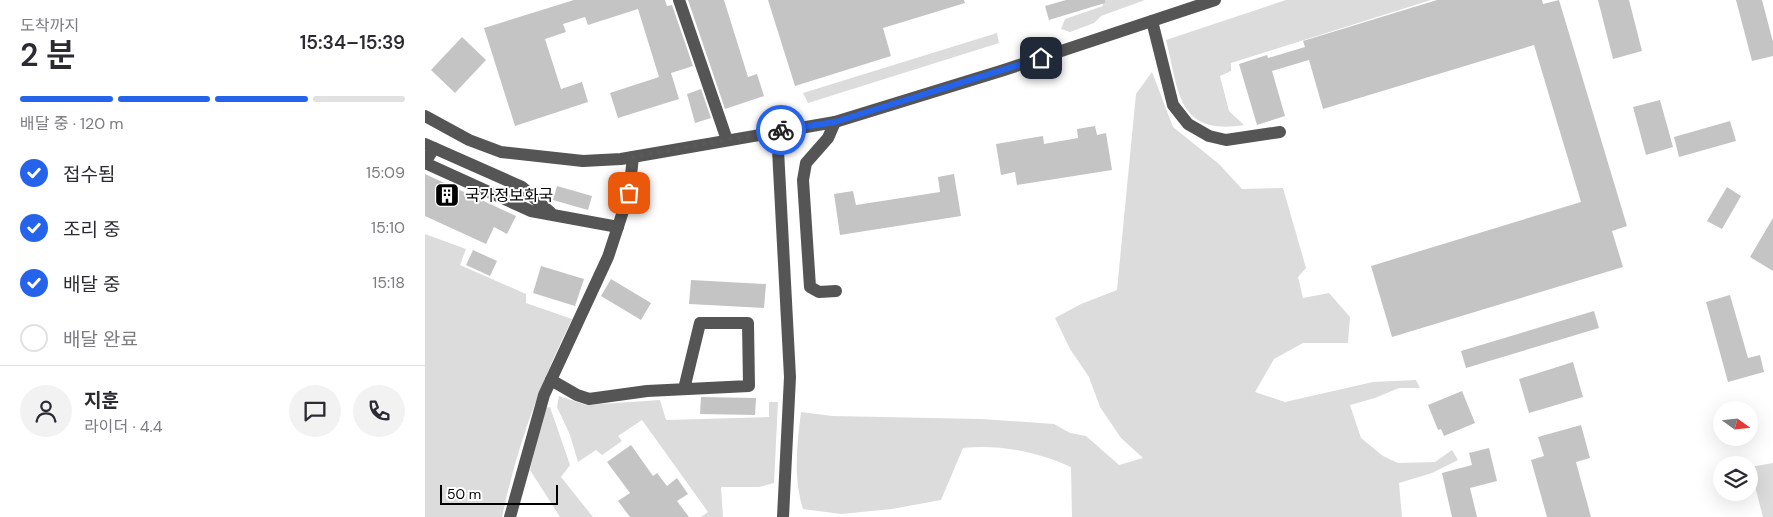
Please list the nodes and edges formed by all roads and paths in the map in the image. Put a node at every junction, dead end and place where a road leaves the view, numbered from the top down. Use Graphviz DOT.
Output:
graph roads {
  1 [pos="679,0"];
  2 [pos="1215,0"];
  3 [pos="1152,21"];
  4 [pos="425,116"];
  5 [pos="835,122"];
  6 [pos="777,131"];
  7 [pos="1280,132"];
  8 [pos="727,140"];
  9 [pos="430,146"];
  10 [pos="633,157"];
  11 [pos="551,213"];
  12 [pos="618,227"];
  13 [pos="836,291"];
  14 [pos="551,380"];
  15 [pos="684,390"];
  16 [pos="510,517"];
  17 [pos="783,517"];
  1 -- 8 [label="street"];
  2 -- 3 [label="street"];
  3 -- 5 [label="street"];
  3 -- 7 [label="street"];
  4 -- 10 [label="street"];
  5 -- 6 [label="street"];
  5 -- 13 [label="street"];
  6 -- 8 [label="street"];
  6 -- 17 [label="street"];
  8 -- 10 [label="street"];
  9 -- 11 [label="street"];
  9 -- 11 [label="street"];
  10 -- 12 [label="street"];
  11 -- 12 [label="street"];
  12 -- 14 [label="street"];
  14 -- 15 [label="street"];
  14 -- 16 [label="street"];
  15 -- 15 [label="street"];
}
